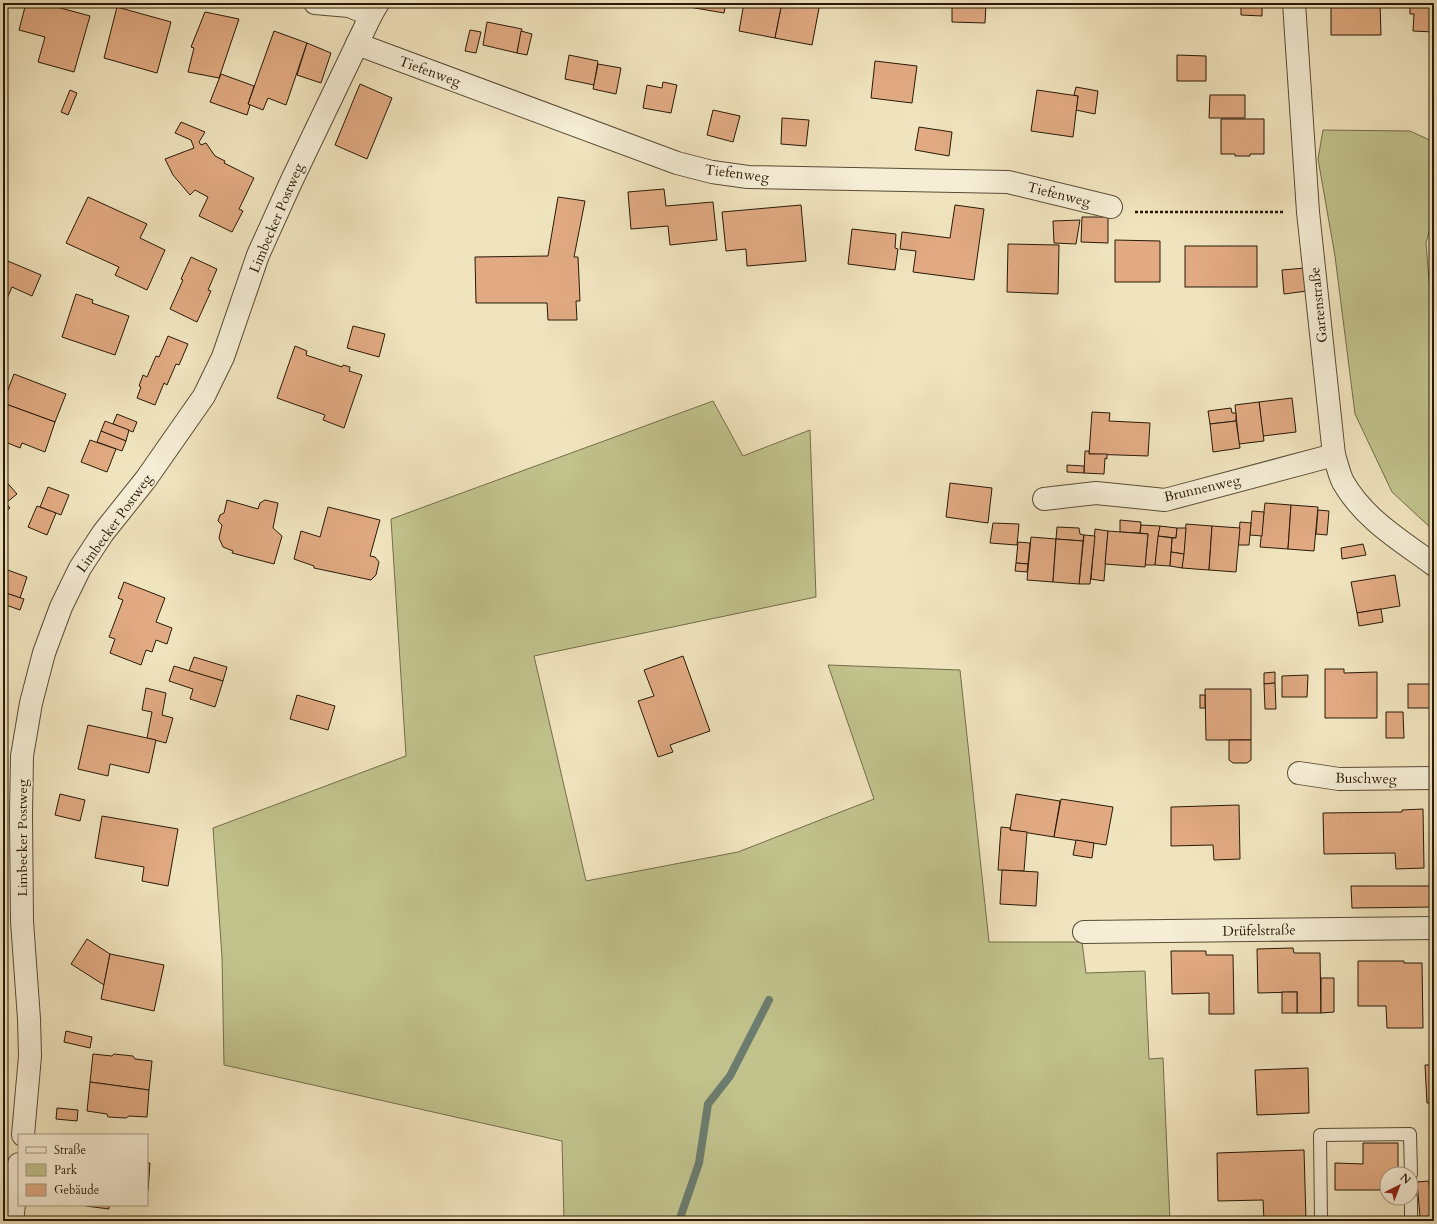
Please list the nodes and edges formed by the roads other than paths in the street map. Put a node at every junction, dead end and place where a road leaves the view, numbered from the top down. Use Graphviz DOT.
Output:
graph roads {
  1 [pos="314,3"];
  2 [pos="1294,3"];
  3 [pos="374,9"];
  4 [pos="357,44"];
  5 [pos="1111,207"];
  6 [pos="1334,455"];
  7 [pos="1044,499"];
  8 [pos="1434,565"];
  9 [pos="1299,773"];
  10 [pos="1434,778"];
  11 [pos="1434,928"];
  12 [pos="1084,932"];
  13 [pos="23,1134"];
  14 [pos="1411,1166"];
  15 [pos="18,1172"];
  16 [pos="1411,1206"];
  17 [pos="12,1221"];
  18 [pos="1321,1221"];
  19 [pos="1411,1221"];
  1 -- 3 [label="street"];
  2 -- 6 [label="street, Gartenstraße"];
  3 -- 4 [label="street, Limbecker Postweg"];
  4 -- 5 [label="street, Tiefenweg"];
  4 -- 13 [label="street, Limbecker Postweg"];
  6 -- 7 [label="street, Brunnenweg"];
  6 -- 8 [label="street, Gartenstraße"];
  9 -- 10 [label="street, Buschweg"];
  11 -- 12 [label="street, Drüfelstraße"];
  14 -- 18 [label="lane"];
  15 -- 17 [label="street"];
  16 -- 19 [label="lane"];
}
